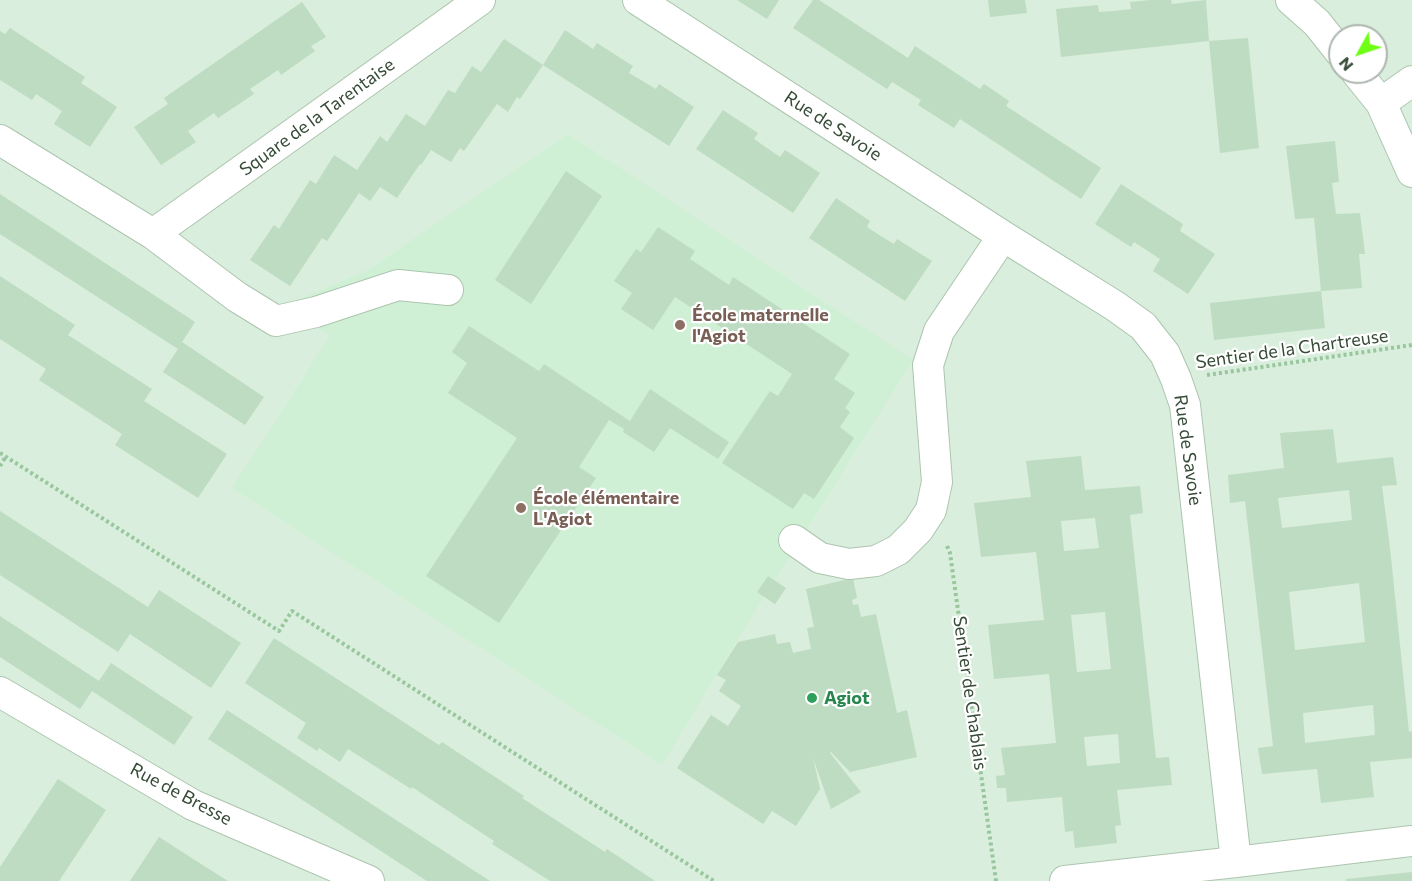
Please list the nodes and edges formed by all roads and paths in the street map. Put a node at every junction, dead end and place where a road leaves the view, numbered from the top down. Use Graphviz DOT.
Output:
graph roads {
  1 [pos="480,0"];
  2 [pos="638,0"];
  3 [pos="1291,0"];
  4 [pos="1328,37"];
  5 [pos="1412,81"];
  6 [pos="1366,84"];
  7 [pos="1381,103"];
  8 [pos="0,140"];
  9 [pos="1412,172"];
  10 [pos="153,234"];
  11 [pos="1004,236"];
  12 [pos="448,290"];
  13 [pos="1412,345"];
  14 [pos="1176,380"];
  15 [pos="0,453"];
  16 [pos="6,456"];
  17 [pos="0,466"];
  18 [pos="930,510"];
  19 [pos="794,540"];
  20 [pos="0,692"];
  21 [pos="1412,841"];
  22 [pos="1236,862"];
  23 [pos="369,881"];
  24 [pos="714,881"];
  25 [pos="996,881"];
  26 [pos="1065,881"];
  1 -- 10 [label="street, Square de la Tarentaise"];
  2 -- 11 [label="street, Rue de Savoie"];
  3 -- 4 [label="street"];
  5 -- 7 [label="street"];
  6 -- 7 [label="street"];
  7 -- 9 [label="street"];
  8 -- 10 [label="street"];
  10 -- 12 [label="street"];
  11 -- 14 [label="street, Rue de Savoie"];
  11 -- 18 [label="street"];
  13 -- 14 [label="path, Sentier de la Chartreuse"];
  14 -- 22 [label="street, Rue de Savoie"];
  15 -- 16 [label="path"];
  16 -- 17 [label="path"];
  16 -- 24 [label="path"];
  18 -- 19 [label="street"];
  18 -- 25 [label="path, Sentier de Chablais"];
  20 -- 23 [label="street, Rue de Bresse"];
  21 -- 22 [label="street"];
  22 -- 26 [label="street"];
}
